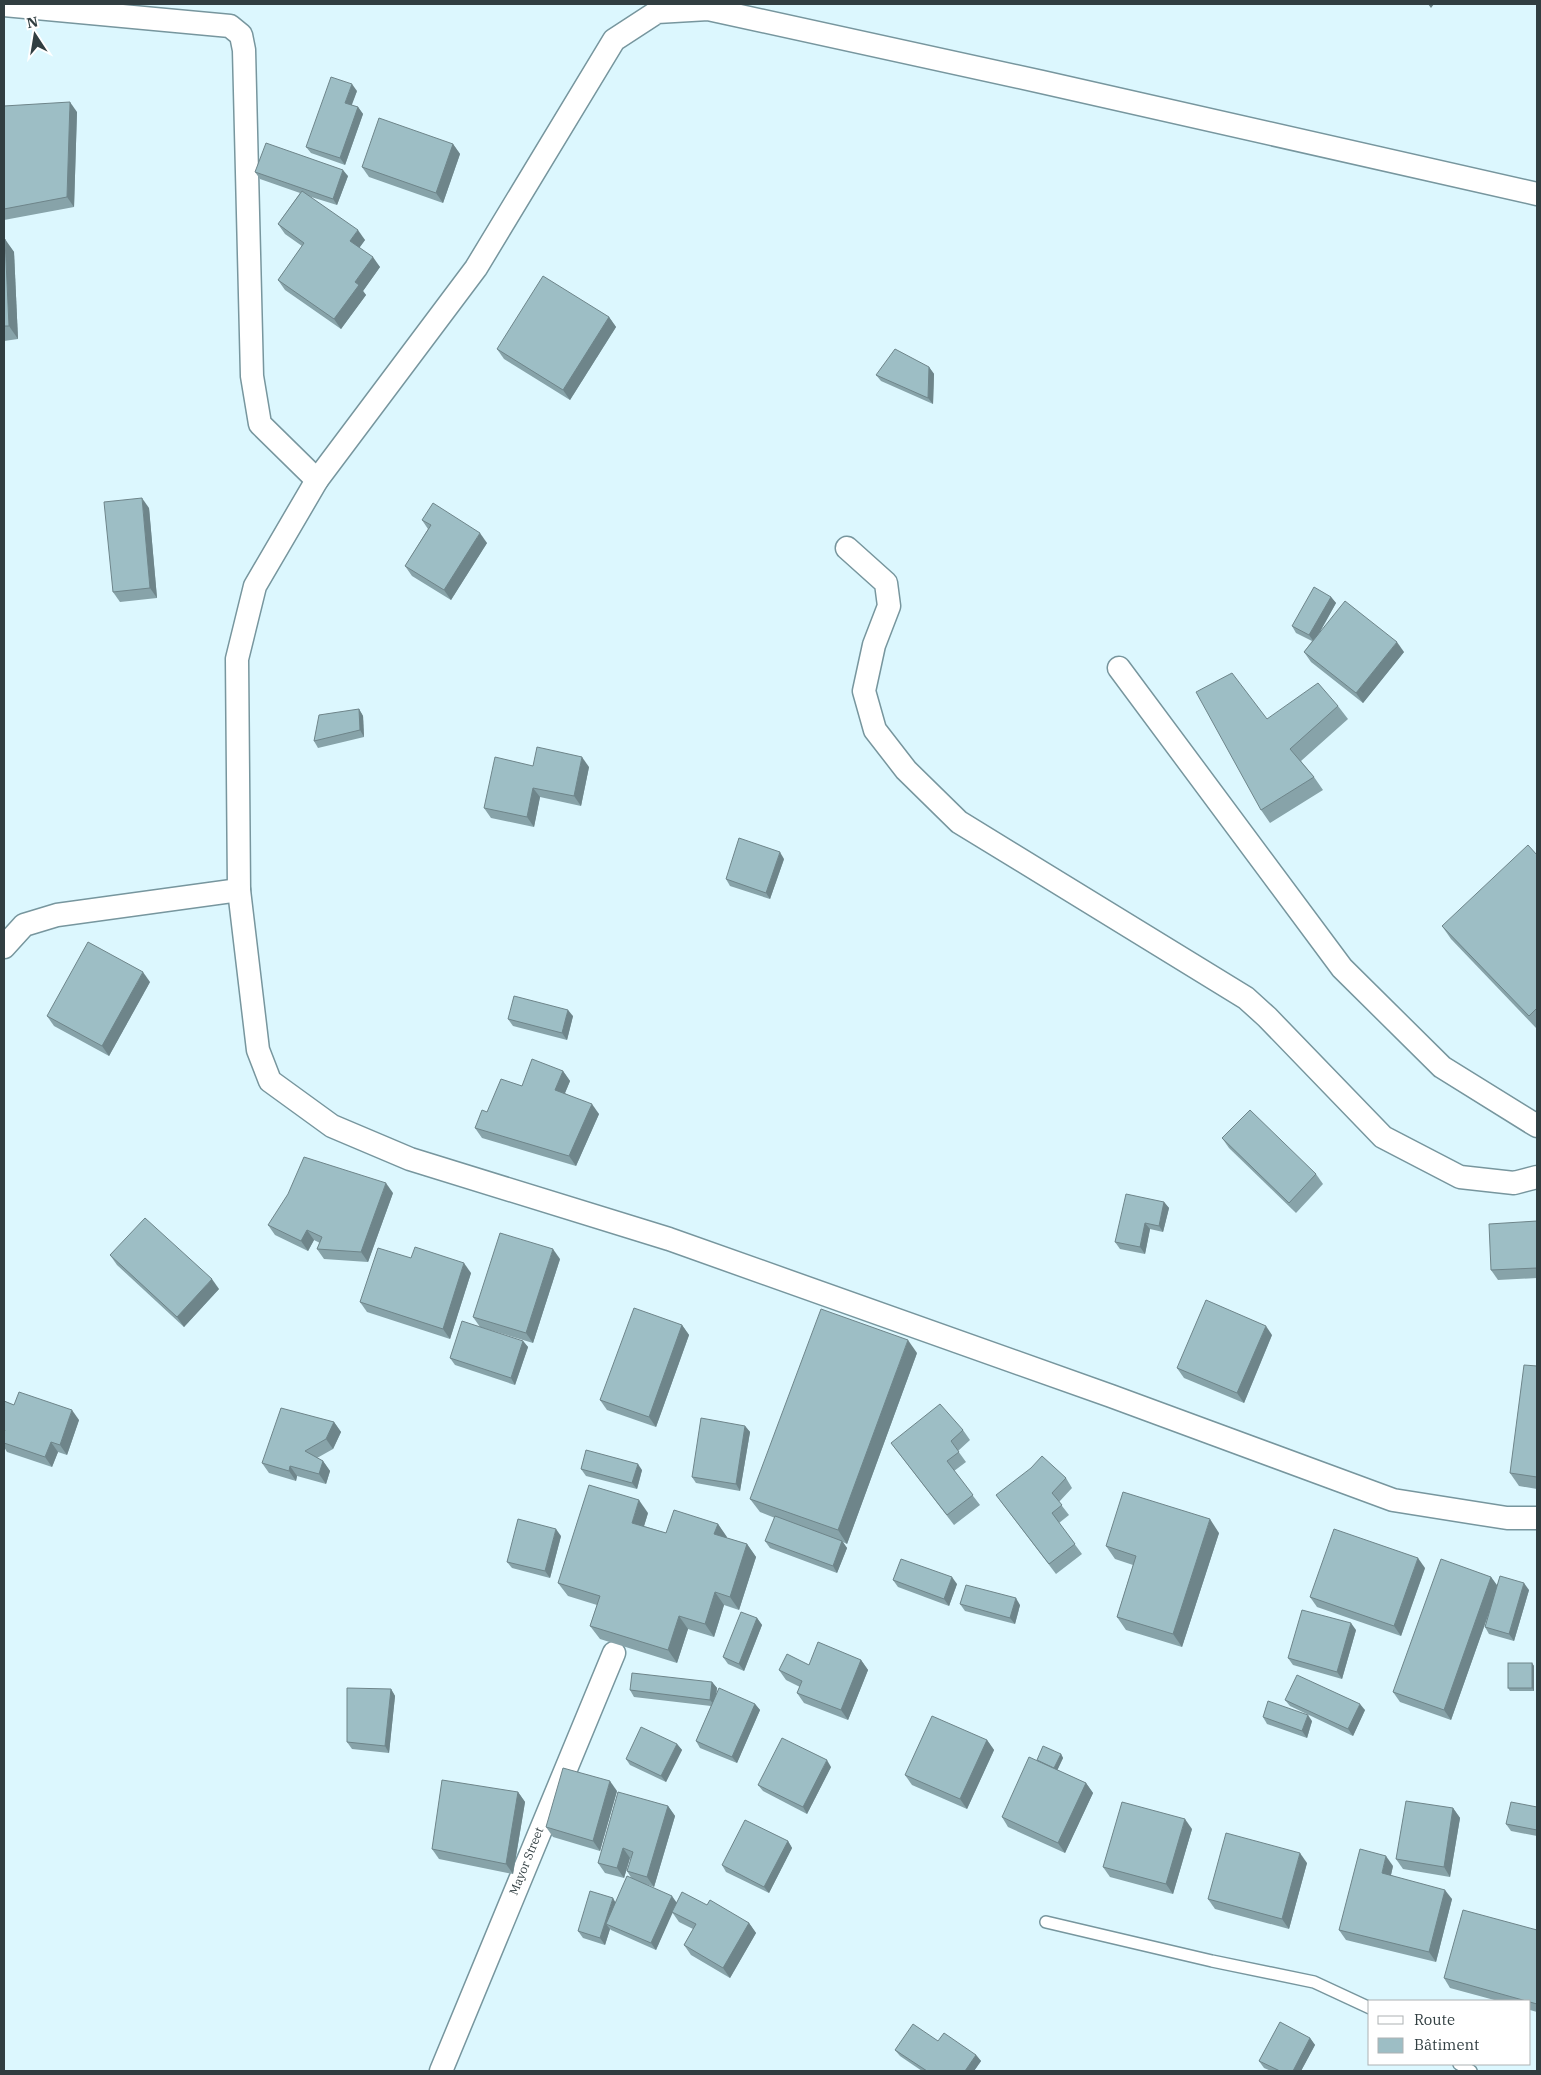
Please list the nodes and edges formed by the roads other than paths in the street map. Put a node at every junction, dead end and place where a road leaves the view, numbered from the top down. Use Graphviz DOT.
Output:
graph roads {
  1 [pos="4,5"];
  2 [pos="1537,194"];
  3 [pos="317,480"];
  4 [pos="847,548"];
  5 [pos="1119,668"];
  6 [pos="239,890"];
  7 [pos="4,946"];
  8 [pos="1537,1126"];
  9 [pos="1537,1177"];
  10 [pos="1537,1518"];
  11 [pos="614,1652"];
  12 [pos="1046,1922"];
  13 [pos="1368,2007"];
  14 [pos="441,2071"];
  1 -- 3 [label="street"];
  2 -- 3 [label="street"];
  3 -- 6 [label="street"];
  4 -- 9 [label="street"];
  5 -- 8 [label="street"];
  6 -- 7 [label="street"];
  6 -- 10 [label="street"];
  11 -- 14 [label="street, Mayor Street"];
  12 -- 13 [label="lane"];
}
